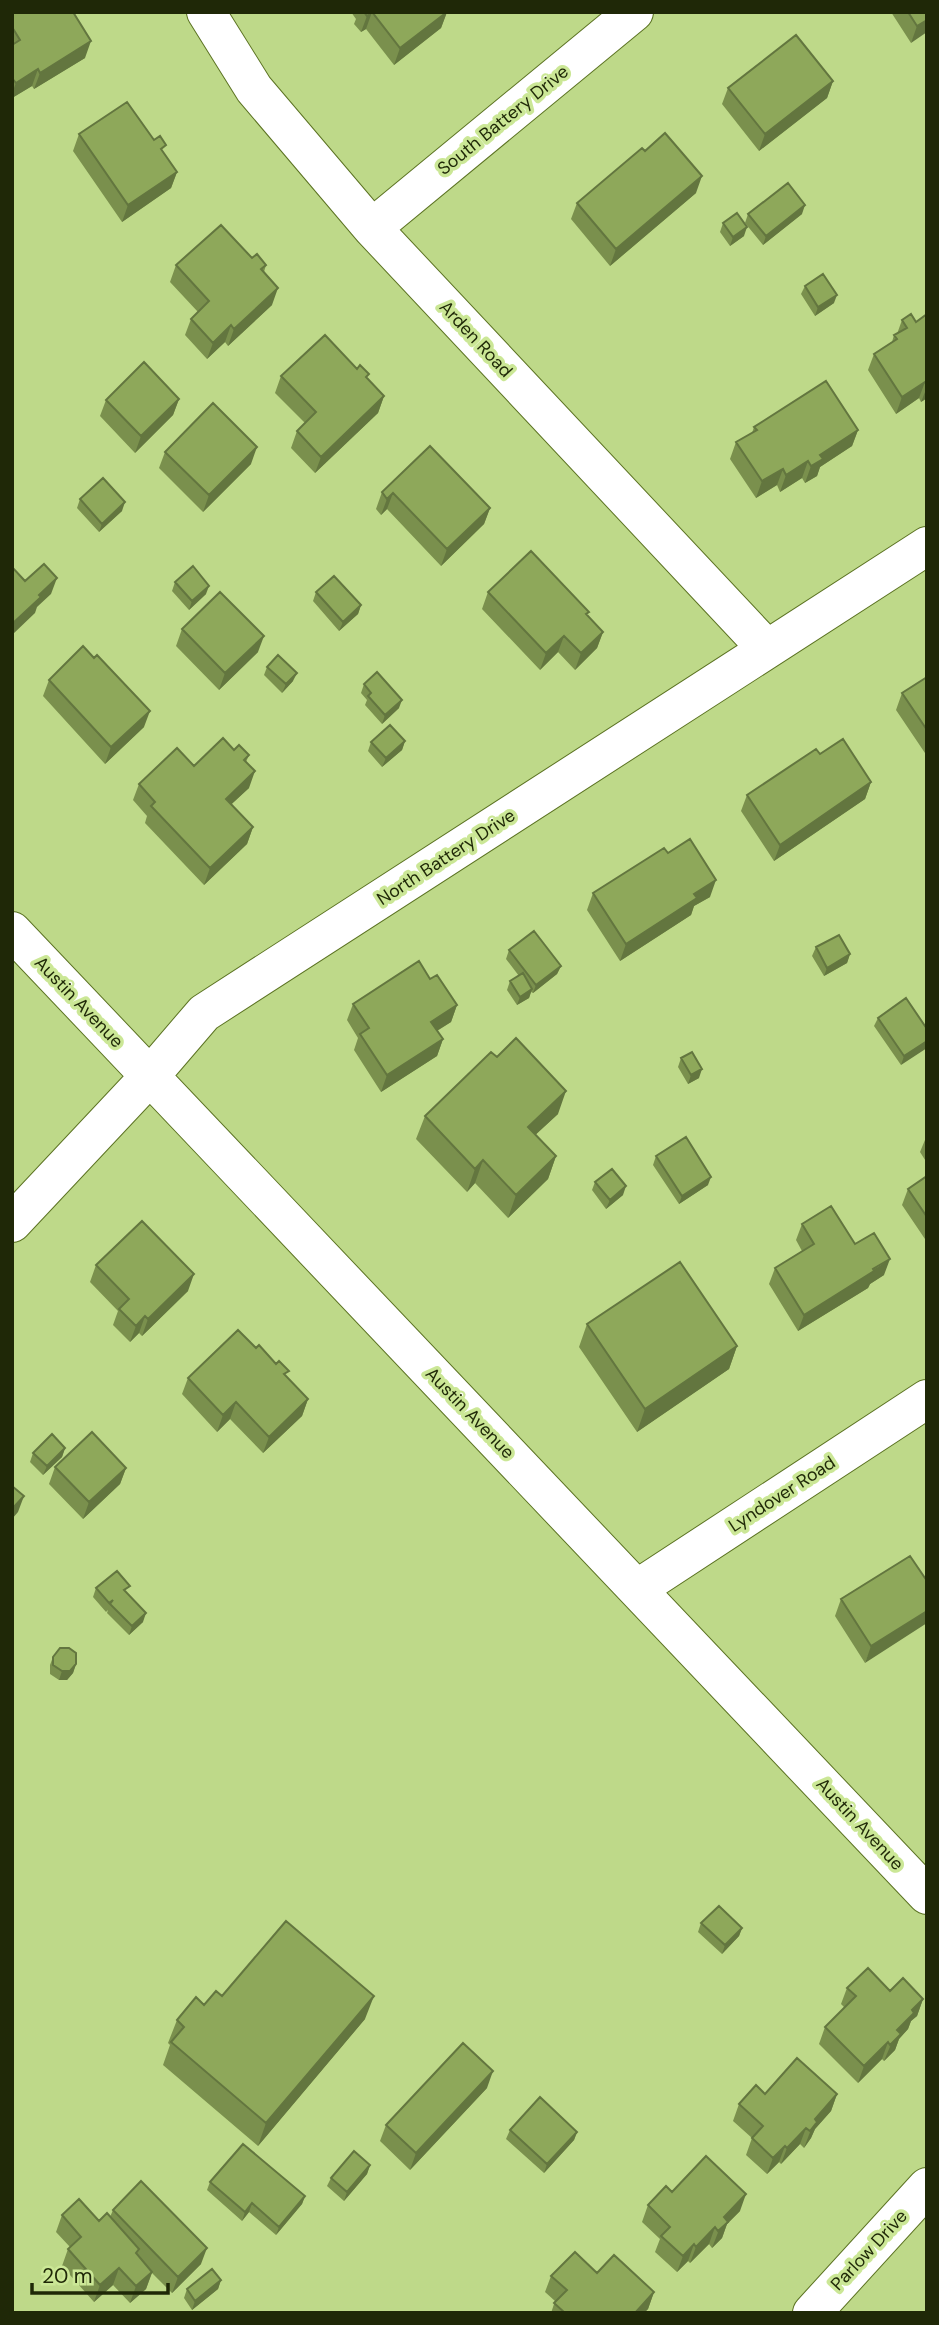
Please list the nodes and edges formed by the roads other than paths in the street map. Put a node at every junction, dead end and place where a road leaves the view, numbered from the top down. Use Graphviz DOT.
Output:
graph roads {
  1 [pos="206,12"];
  2 [pos="634,12"];
  3 [pos="372,228"];
  4 [pos="927,546"];
  5 [pos="768,649"];
  6 [pos="12,931"];
  7 [pos="150,1076"];
  8 [pos="12,1223"];
  9 [pos="927,1399"];
  10 [pos="637,1589"];
  11 [pos="927,1895"];
  12 [pos="927,2187"];
  13 [pos="812,2313"];
  1 -- 3 [label="street, Arden Road"];
  2 -- 3 [label="street, South Battery Drive"];
  3 -- 5 [label="street, Arden Road"];
  4 -- 5 [label="street, North Battery Drive"];
  5 -- 7 [label="street, North Battery Drive"];
  6 -- 7 [label="street, Austin Avenue"];
  7 -- 8 [label="street, North Battery Drive"];
  7 -- 10 [label="street, Austin Avenue"];
  9 -- 10 [label="street, Lyndover Road"];
  10 -- 11 [label="street, Austin Avenue"];
  12 -- 13 [label="street, Parlow Drive"];
}
